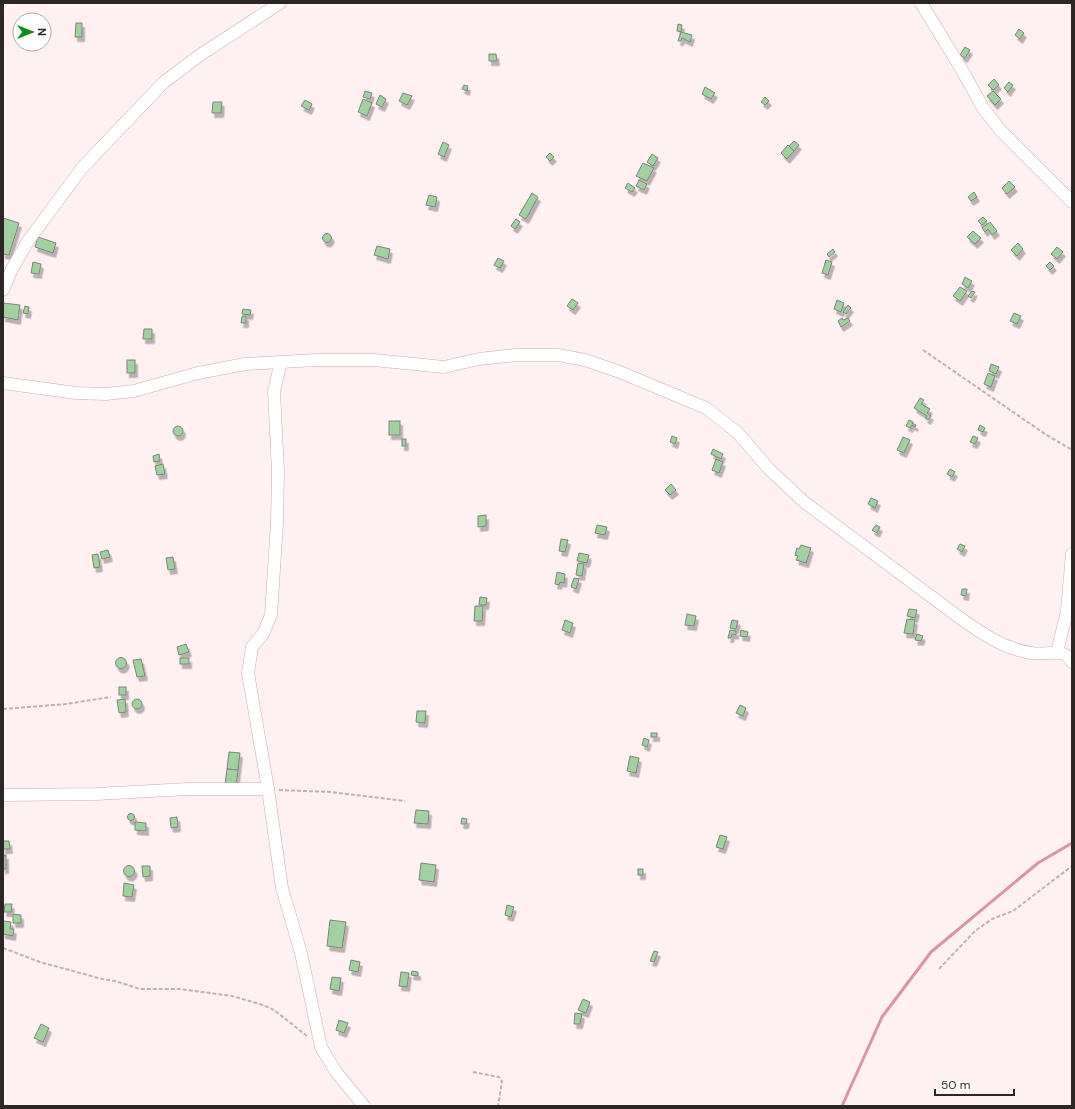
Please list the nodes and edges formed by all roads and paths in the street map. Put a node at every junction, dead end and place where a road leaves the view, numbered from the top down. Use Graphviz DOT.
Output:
graph roads {
  1 [pos="280,3"];
  2 [pos="921,3"];
  3 [pos="1072,202"];
  4 [pos="3,290"];
  5 [pos="923,350"];
  6 [pos="281,362"];
  7 [pos="3,383"];
  8 [pos="1072,450"];
  9 [pos="1072,554"];
  10 [pos="1057,652"];
  11 [pos="1072,662"];
  12 [pos="111,697"];
  13 [pos="3,709"];
  14 [pos="268,789"];
  15 [pos="3,795"];
  16 [pos="405,801"];
  17 [pos="1072,866"];
  18 [pos="3,948"];
  19 [pos="939,969"];
  20 [pos="321,1047"];
  21 [pos="473,1072"];
  22 [pos="364,1106"];
  23 [pos="498,1106"];
  1 -- 4 [label="street"];
  2 -- 3 [label="street"];
  5 -- 8 [label="path"];
  6 -- 7 [label="street"];
  6 -- 10 [label="street"];
  6 -- 14 [label="street"];
  9 -- 10 [label="street"];
  10 -- 11 [label="street"];
  12 -- 13 [label="path"];
  14 -- 15 [label="street"];
  14 -- 16 [label="path"];
  14 -- 20 [label="street"];
  17 -- 19 [label="path"];
  18 -- 20 [label="path"];
  20 -- 22 [label="street"];
  21 -- 23 [label="path"];
}
